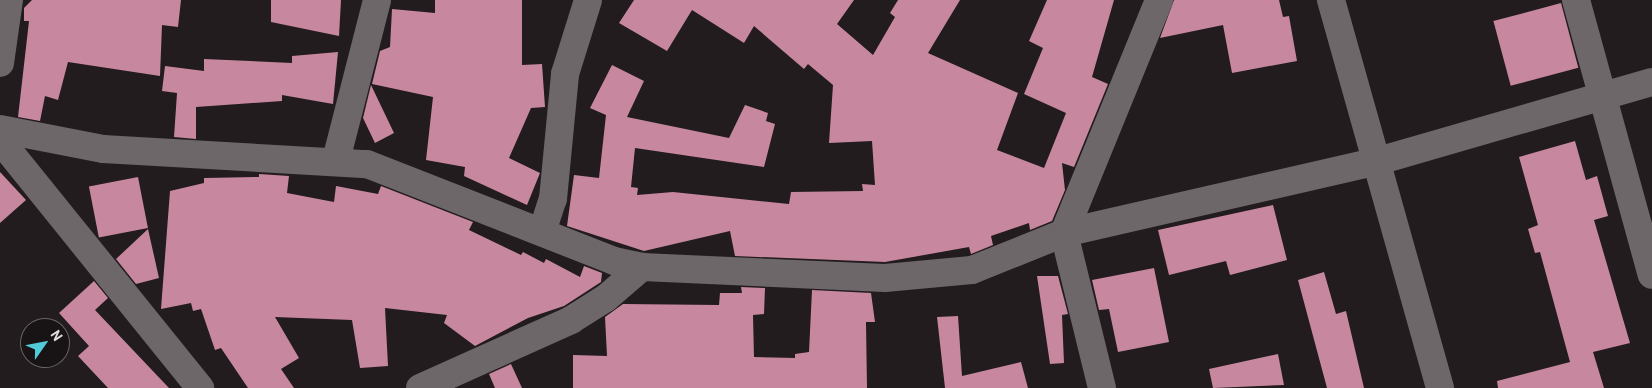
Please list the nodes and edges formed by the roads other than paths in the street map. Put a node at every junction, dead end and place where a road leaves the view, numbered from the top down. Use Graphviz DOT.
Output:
graph roads {
  1 [pos="9,0"];
  2 [pos="377,0"];
  3 [pos="588,0"];
  4 [pos="1158,0"];
  5 [pos="1331,0"];
  6 [pos="1576,0"];
  7 [pos="0,63"];
  8 [pos="1652,82"];
  9 [pos="1605,96"];
  10 [pos="0,129"];
  11 [pos="0,140"];
  12 [pos="336,160"];
  13 [pos="1378,161"];
  14 [pos="542,232"];
  15 [pos="1064,232"];
  16 [pos="642,266"];
  17 [pos="1652,276"];
  18 [pos="200,388"];
  19 [pos="420,388"];
  20 [pos="1102,388"];
  21 [pos="1440,388"];
  1 -- 7 [label="street"];
  2 -- 12 [label="street"];
  3 -- 14 [label="street"];
  4 -- 15 [label="street"];
  5 -- 13 [label="street"];
  6 -- 9 [label="street"];
  8 -- 9 [label="street"];
  9 -- 13 [label="street"];
  9 -- 17 [label="street"];
  10 -- 12 [label="street"];
  11 -- 18 [label="street"];
  12 -- 14 [label="street"];
  13 -- 15 [label="street"];
  13 -- 21 [label="street"];
  14 -- 16 [label="street"];
  15 -- 16 [label="street"];
  15 -- 20 [label="street"];
  16 -- 19 [label="street"];
}
